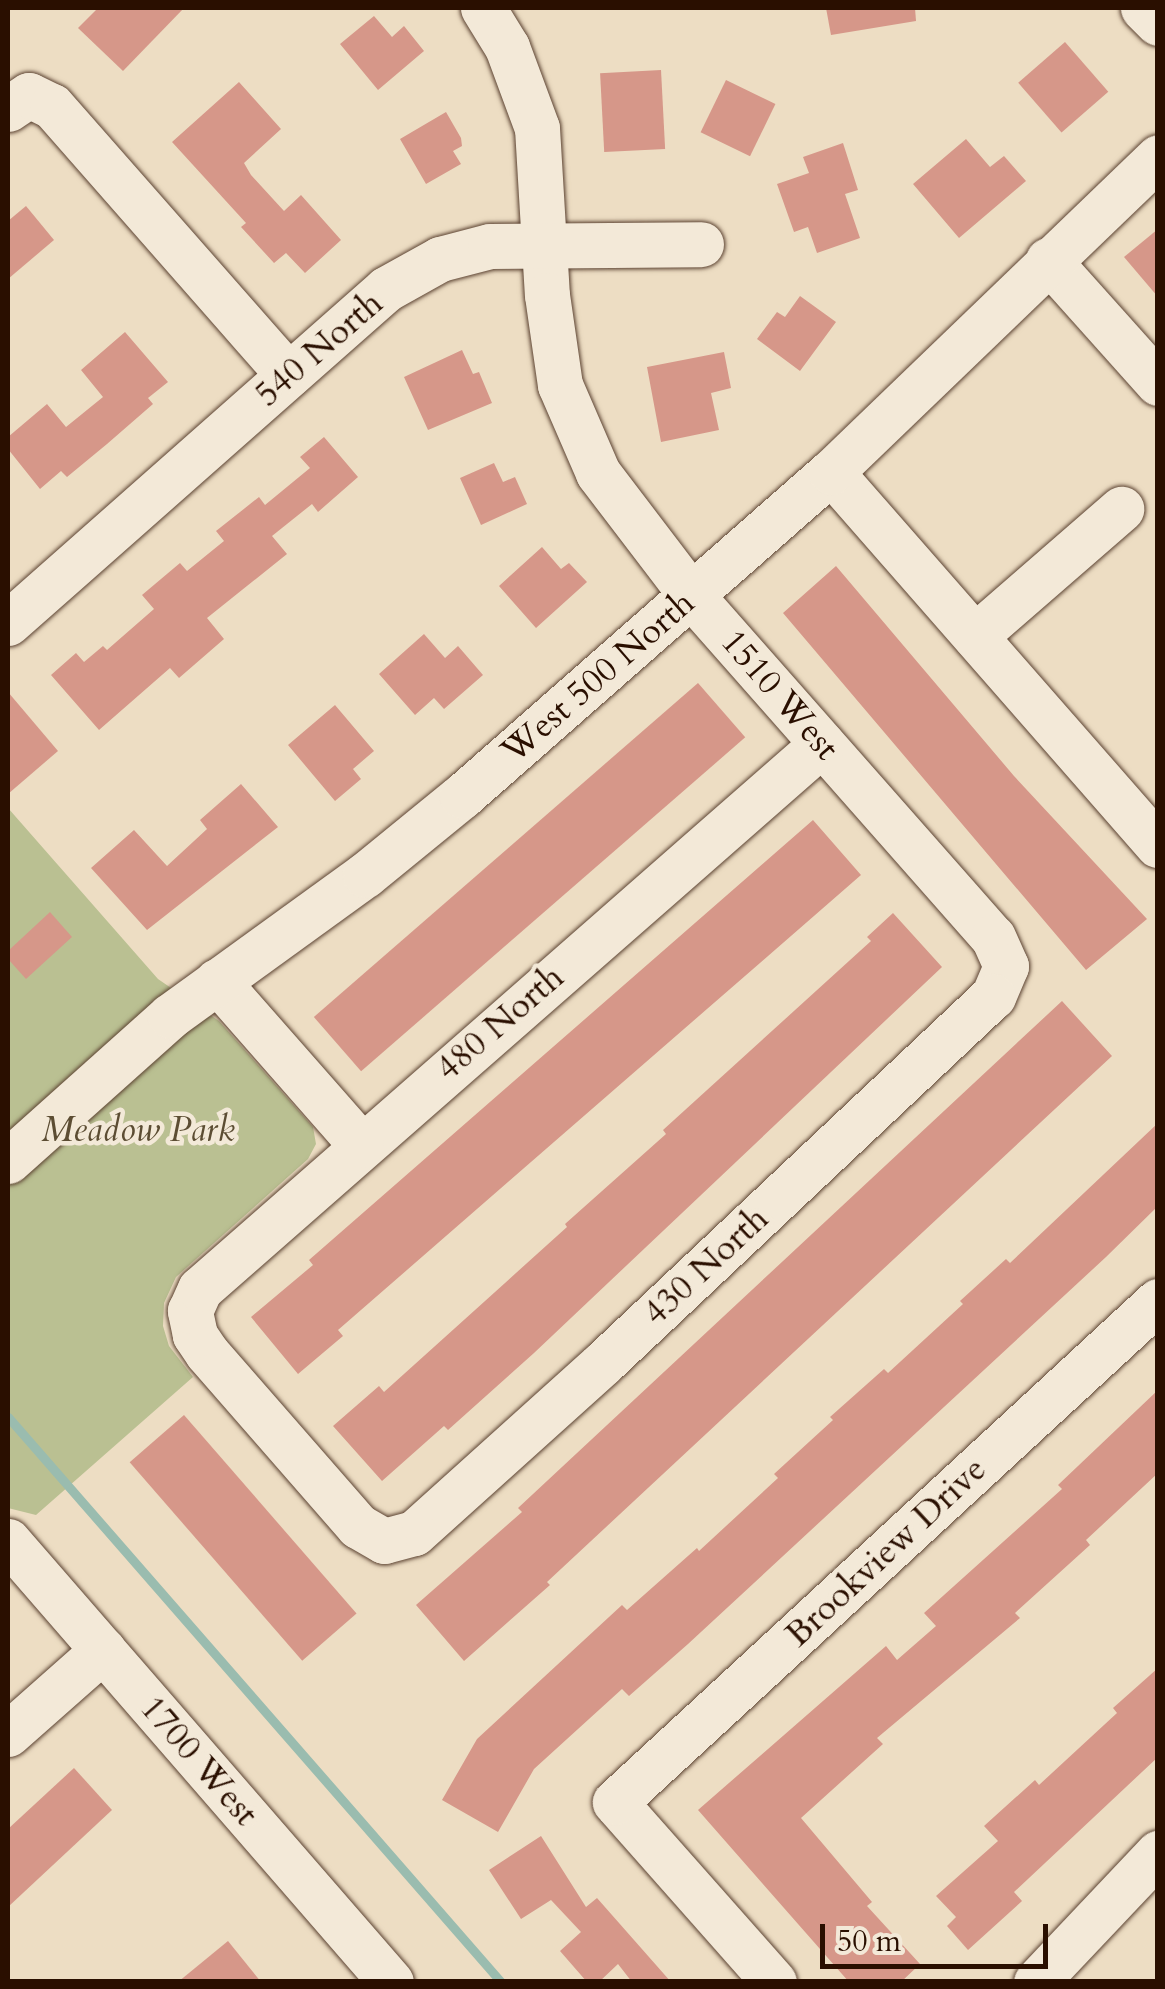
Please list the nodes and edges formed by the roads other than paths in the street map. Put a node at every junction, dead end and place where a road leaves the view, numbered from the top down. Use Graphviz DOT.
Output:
graph roads {
  1 [pos="482,8"];
  2 [pos="1144,8"];
  3 [pos="1158,23"];
  4 [pos="22,103"];
  5 [pos="1158,157"];
  6 [pos="702,244"];
  7 [pos="545,248"];
  8 [pos="1048,260"];
  9 [pos="288,375"];
  10 [pos="1158,384"];
  11 [pos="832,472"];
  12 [pos="1121,509"];
  13 [pos="691,594"];
  14 [pos="8,622"];
  15 [pos="974,636"];
  16 [pos="822,744"];
  17 [pos="1158,846"];
  18 [pos="1006,966"];
  19 [pos="217,980"];
  20 [pos="360,1145"];
  21 [pos="8,1161"];
  22 [pos="1158,1301"];
  23 [pos="190,1312"];
  24 [pos="8,1541"];
  25 [pos="103,1650"];
  26 [pos="8,1734"];
  27 [pos="1158,1853"];
  28 [pos="380,1978"];
  29 [pos="774,1982"];
  30 [pos="1036,1982"];
  1 -- 7 [label="street, 1510 West"];
  2 -- 3 [label="street"];
  4 -- 9 [label="street"];
  5 -- 8 [label="street, West 500 North"];
  6 -- 7 [label="street, 540 North"];
  7 -- 9 [label="street, 540 North"];
  7 -- 13 [label="street, 1510 West"];
  8 -- 10 [label="street"];
  8 -- 11 [label="street, West 500 North"];
  9 -- 14 [label="street, 540 North"];
  11 -- 13 [label="street, West 500 North"];
  11 -- 15 [label="street"];
  12 -- 15 [label="street"];
  13 -- 16 [label="street, 1510 West"];
  13 -- 19 [label="street, West 500 North"];
  15 -- 17 [label="street"];
  16 -- 18 [label="street, 1510 West"];
  16 -- 20 [label="street, 480 North"];
  18 -- 23 [label="street, 430 North"];
  19 -- 20 [label="street"];
  19 -- 21 [label="street, West 500 North"];
  20 -- 23 [label="street, 480 North"];
  22 -- 29 [label="street, Brookview Drive"];
  24 -- 25 [label="street, 1700 West"];
  25 -- 26 [label="street"];
  25 -- 28 [label="street, 1700 West"];
  27 -- 30 [label="street"];
}
